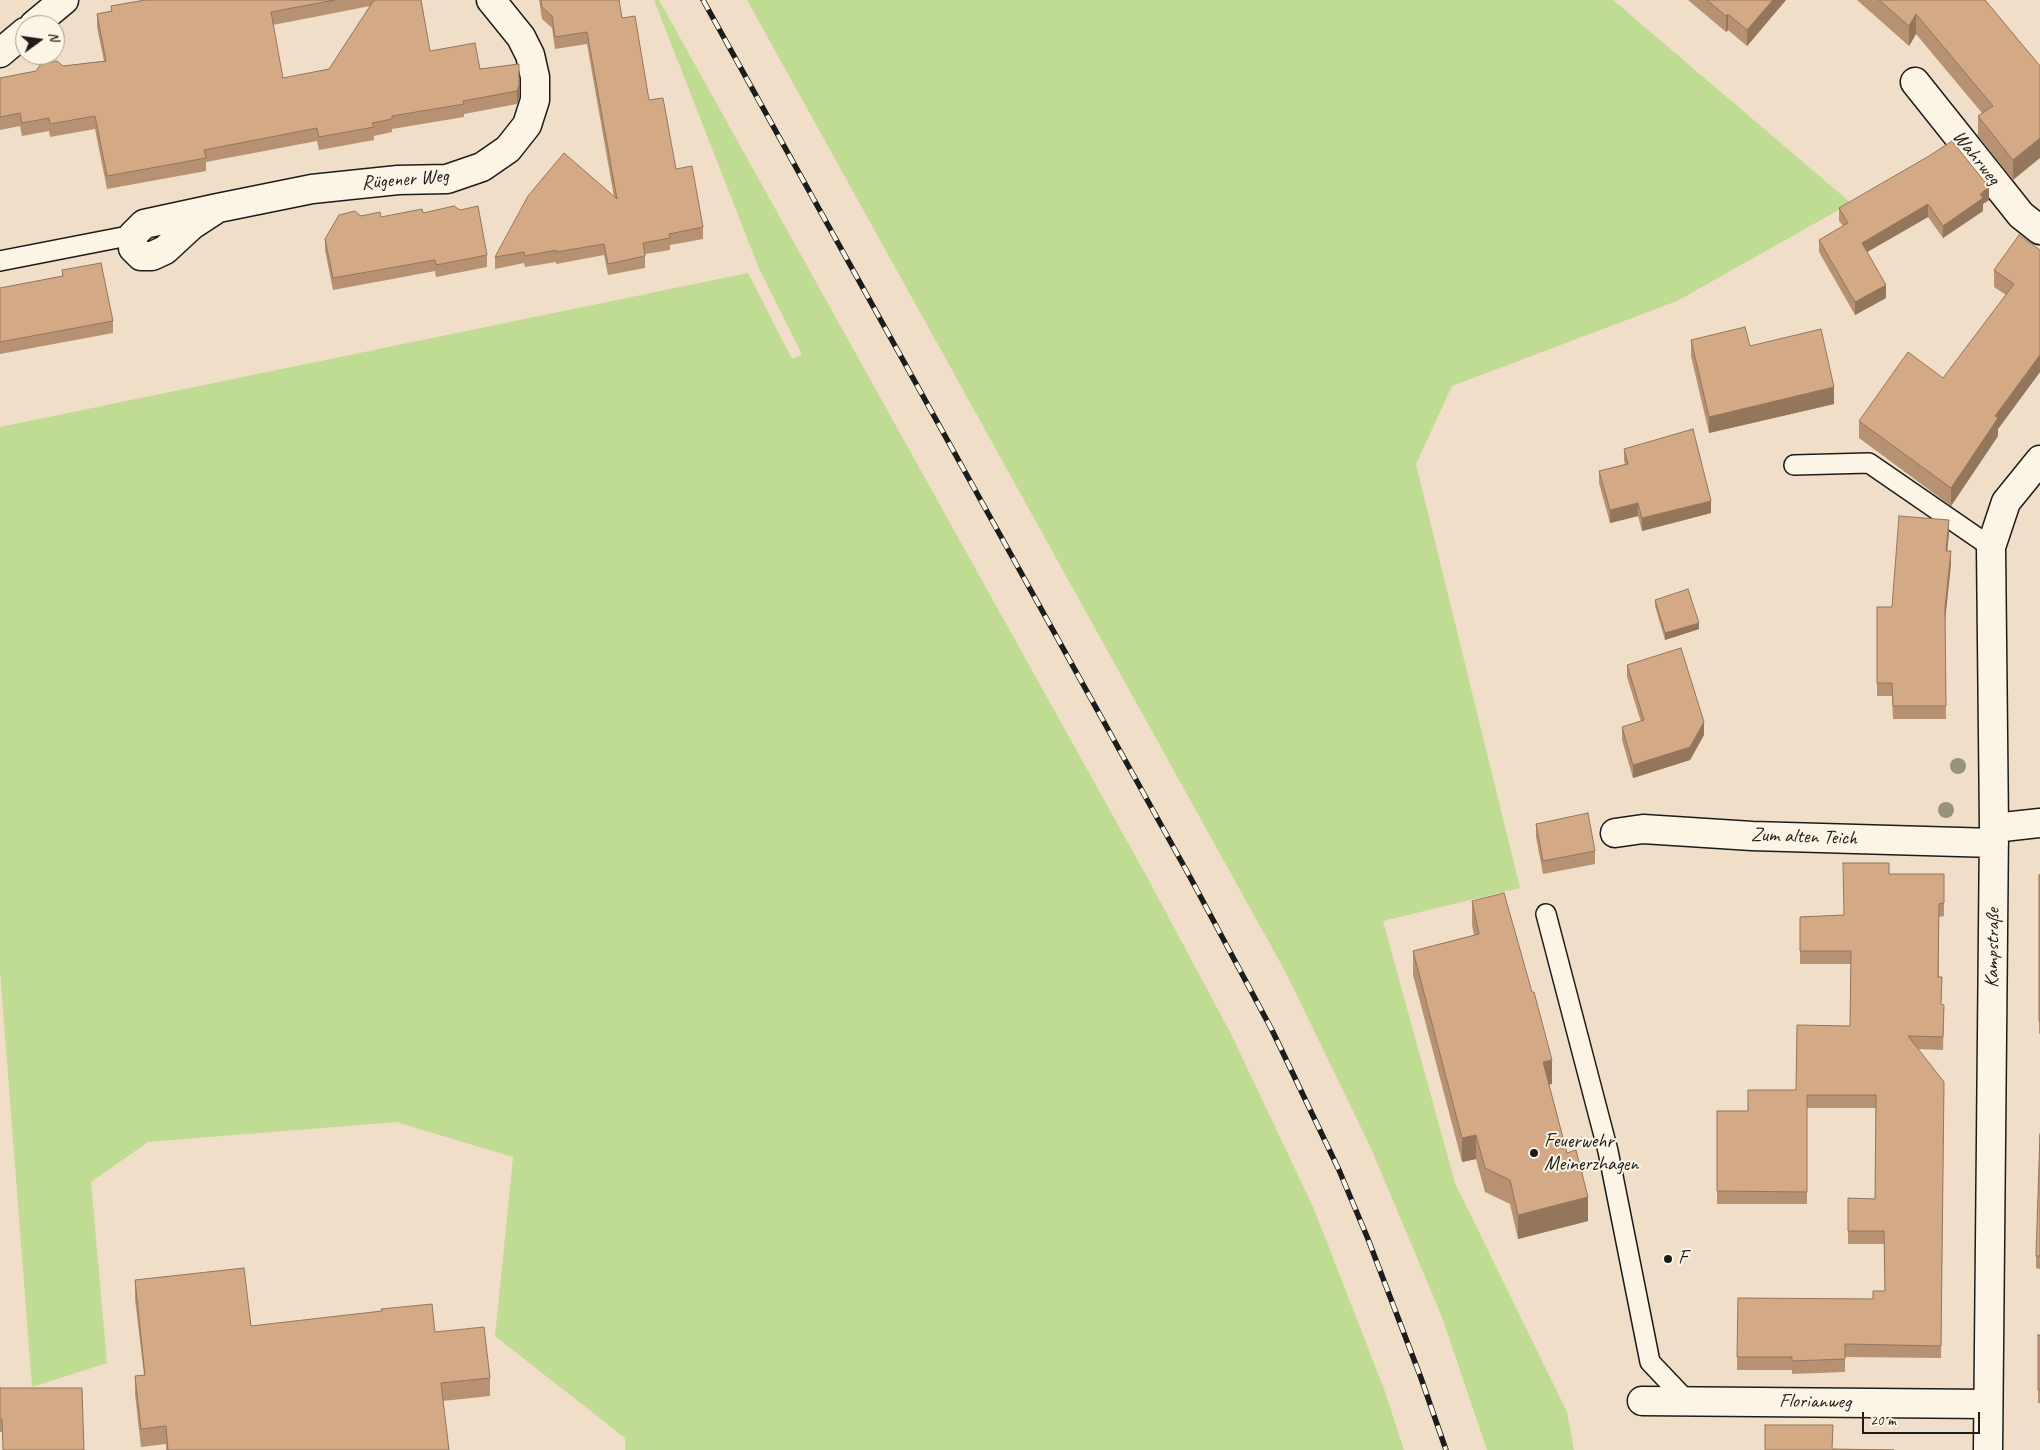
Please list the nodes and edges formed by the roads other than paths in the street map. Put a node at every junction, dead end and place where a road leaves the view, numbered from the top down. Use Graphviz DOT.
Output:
graph roads {
  1 [pos="64,0"];
  2 [pos="491,0"];
  3 [pos="46,15"];
  4 [pos="15,40"];
  5 [pos="0,53"];
  6 [pos="1915,82"];
  7 [pos="2040,230"];
  8 [pos="133,235"];
  9 [pos="0,261"];
  10 [pos="2040,460"];
  11 [pos="1794,465"];
  12 [pos="1991,548"];
  13 [pos="2040,823"];
  14 [pos="1615,833"];
  15 [pos="1994,835"];
  16 [pos="1546,914"];
  17 [pos="1642,1400"];
  18 [pos="1687,1401"];
  19 [pos="1988,1404"];
  20 [pos="1988,1450"];
  1 -- 3 [label="street"];
  2 -- 8 [label="street, Rügener Weg"];
  4 -- 5 [label="street"];
  6 -- 7 [label="street, Wahrweg"];
  8 -- 9 [label="lane, Rügener Weg"];
  10 -- 12 [label="street, Kampstraße"];
  11 -- 12 [label="lane"];
  12 -- 15 [label="street, Kampstraße"];
  13 -- 15 [label="street, Zum alten Teich"];
  14 -- 15 [label="street, Zum alten Teich"];
  15 -- 19 [label="street, Kampstraße"];
  16 -- 18 [label="lane"];
  17 -- 18 [label="street, Florianweg"];
  18 -- 19 [label="street, Florianweg"];
  19 -- 20 [label="street, Kampstraße"];
}
